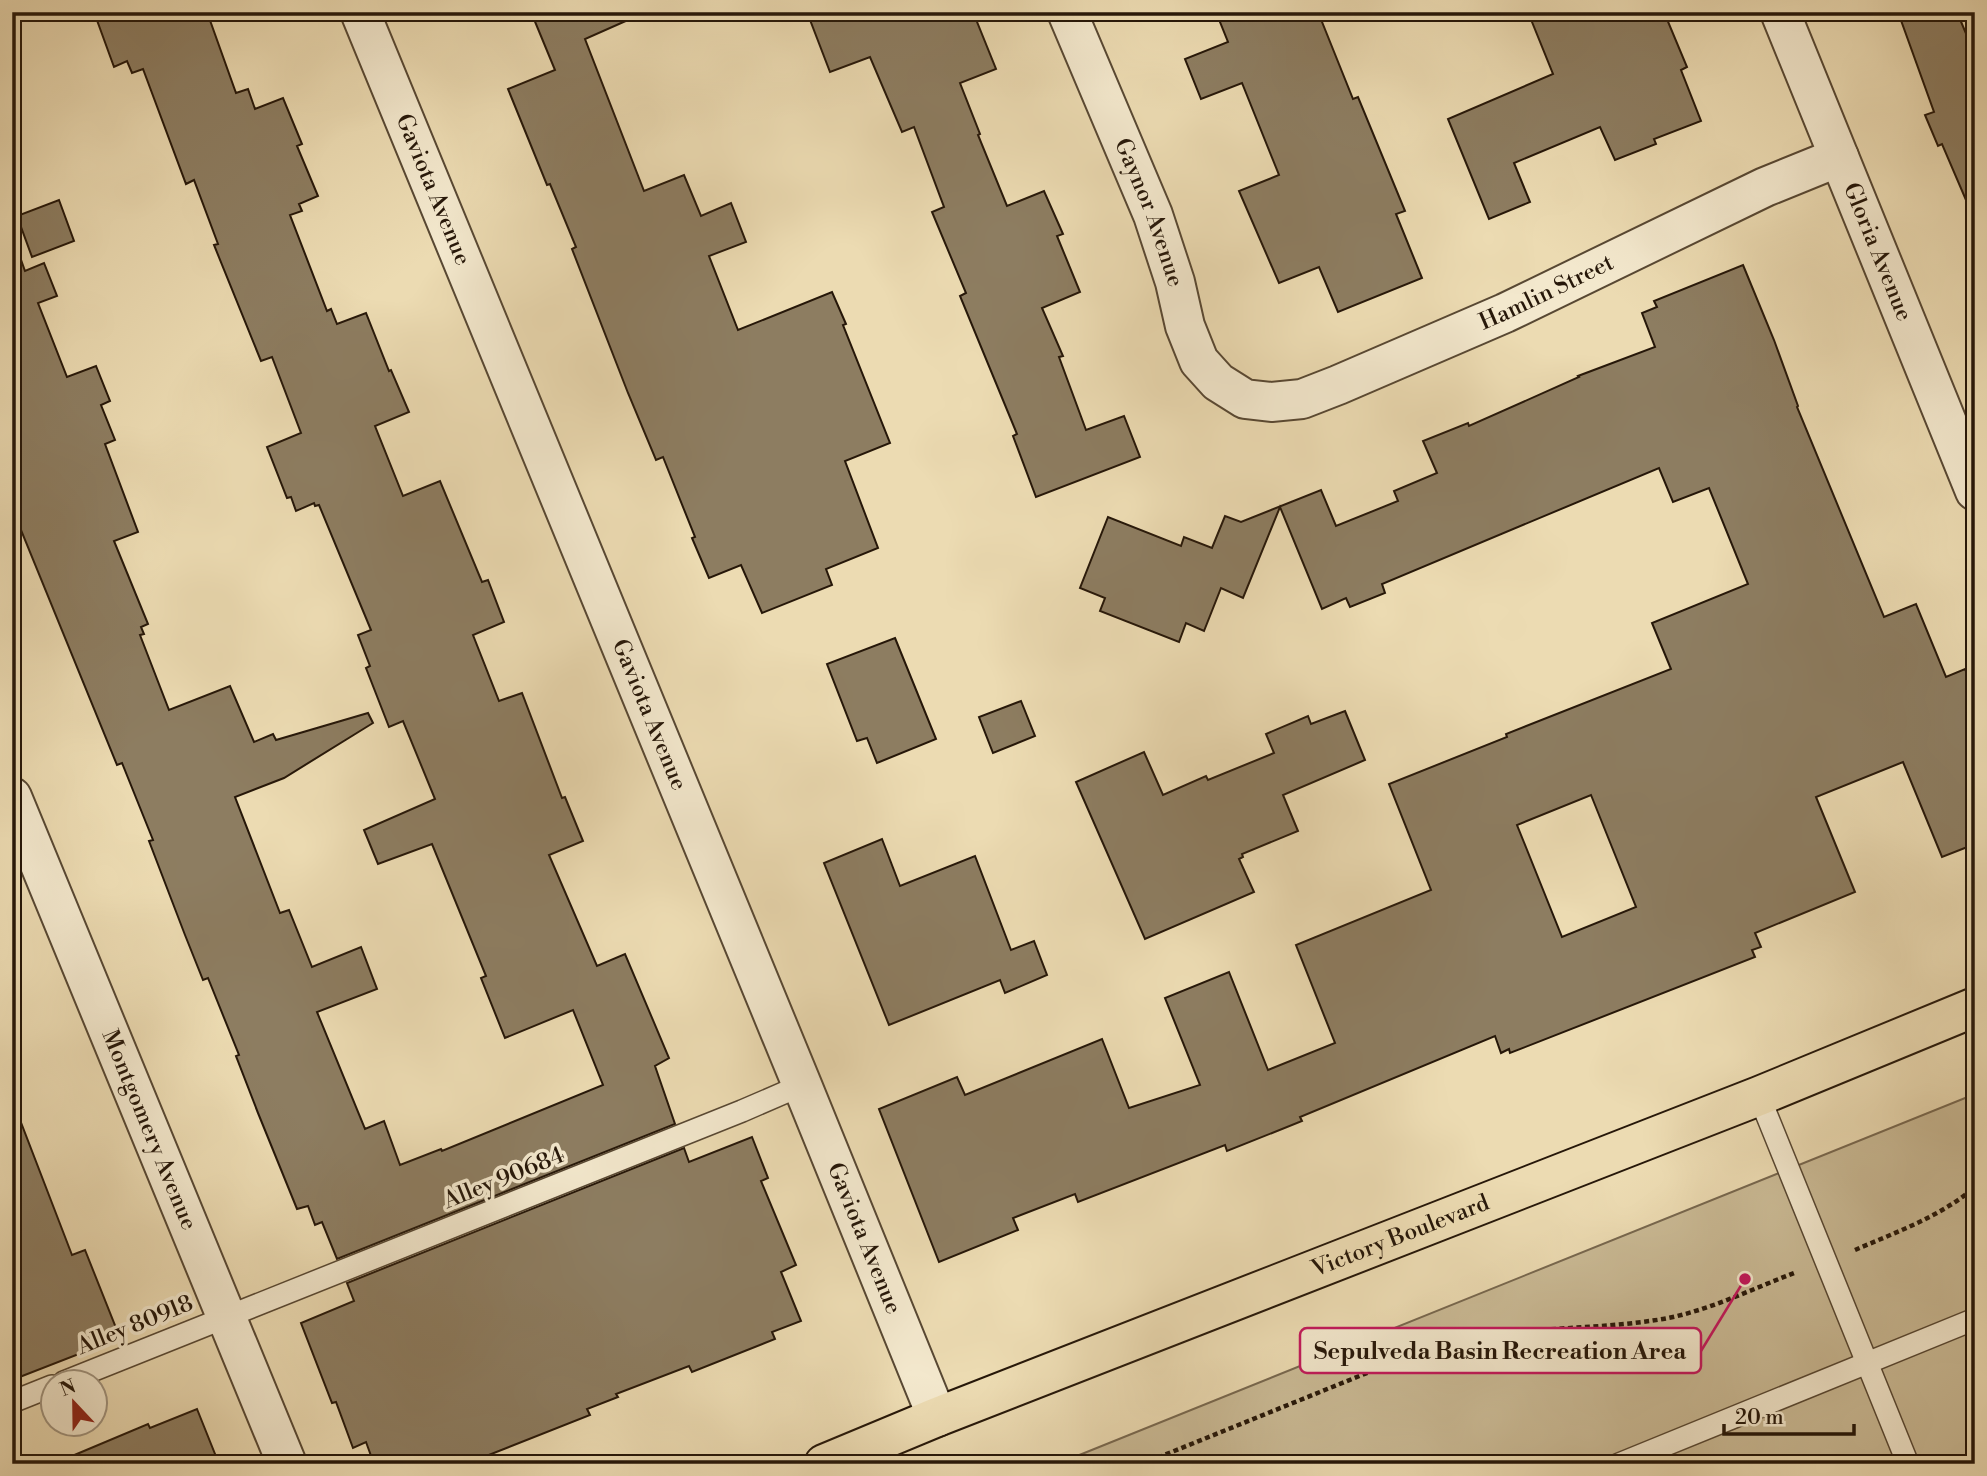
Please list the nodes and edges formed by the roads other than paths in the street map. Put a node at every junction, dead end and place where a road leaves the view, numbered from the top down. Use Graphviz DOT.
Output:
graph roads {
  1 [pos="360,12"];
  2 [pos="1067,12"];
  3 [pos="1780,12"];
  4 [pos="1839,157"];
  5 [pos="1245,399"];
  6 [pos="1975,491"];
  7 [pos="12,797"];
  8 [pos="1975,1007"];
  9 [pos="802,1084"];
  10 [pos="1759,1096"];
  11 [pos="225,1316"];
  12 [pos="1975,1319"];
  13 [pos="1867,1362"];
  14 [pos="96,1368"];
  15 [pos="38,1392"];
  16 [pos="12,1402"];
  17 [pos="937,1417"];
  18 [pos="287,1464"];
  19 [pos="824,1464"];
  20 [pos="1619,1464"];
  21 [pos="1908,1464"];
  1 -- 9 [label="street, Gaviota Avenue"];
  2 -- 5 [label="street, Gaynor Avenue"];
  3 -- 4 [label="street, Gloria Avenue"];
  4 -- 5 [label="street, Hamlin Street"];
  4 -- 6 [label="street, Gloria Avenue"];
  7 -- 11 [label="street, Montgomery Avenue"];
  8 -- 10 [label="main road, Victory Boulevard"];
  9 -- 11 [label="lane, Alley 90684"];
  9 -- 17 [label="street, Gaviota Avenue"];
  10 -- 13 [label="lane"];
  10 -- 17 [label="main road, Victory Boulevard"];
  11 -- 14 [label="lane, Alley 80918"];
  11 -- 18 [label="street, Montgomery Avenue"];
  12 -- 13 [label="lane"];
  13 -- 20 [label="lane"];
  13 -- 21 [label="lane"];
  15 -- 16 [label="lane"];
  17 -- 19 [label="main road, Victory Boulevard"];
}
